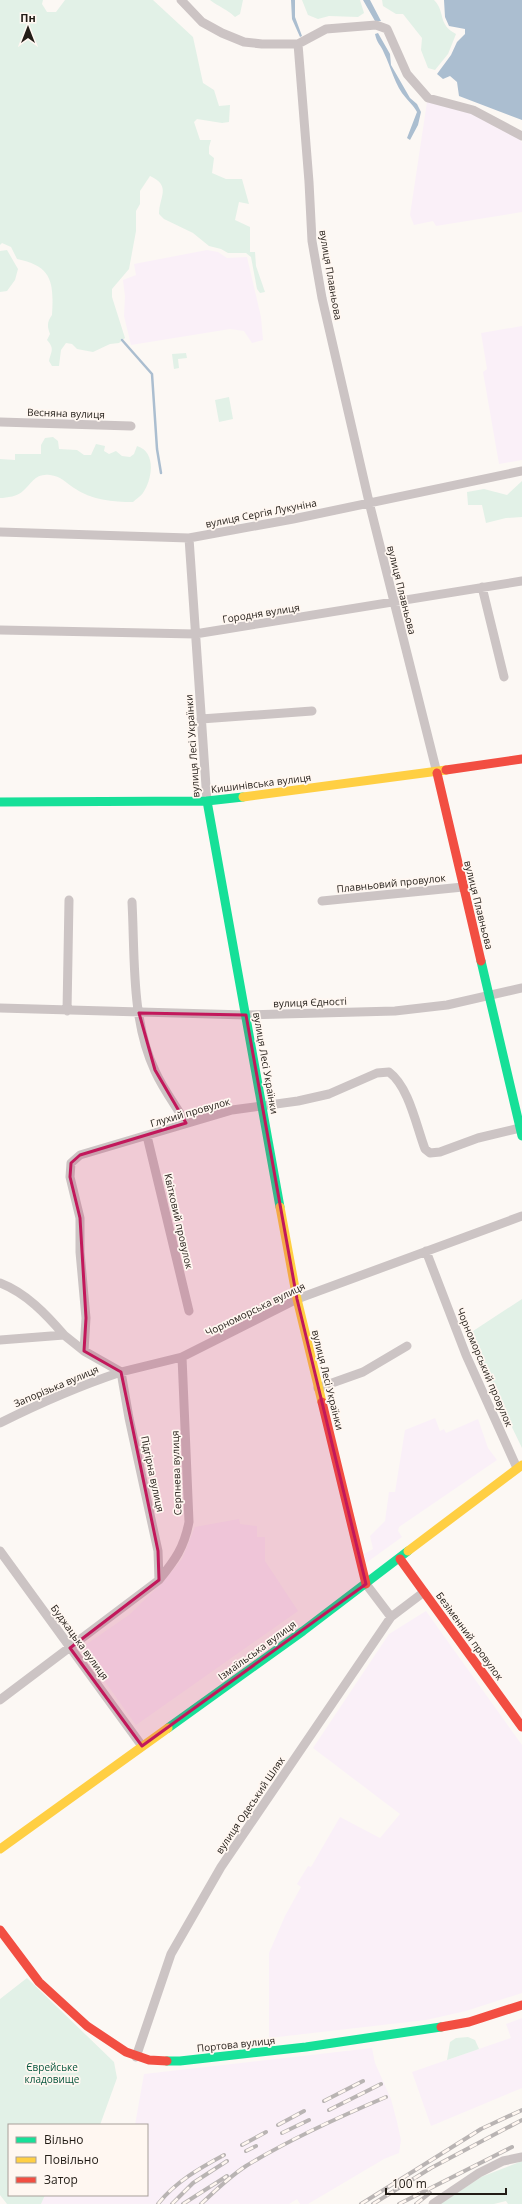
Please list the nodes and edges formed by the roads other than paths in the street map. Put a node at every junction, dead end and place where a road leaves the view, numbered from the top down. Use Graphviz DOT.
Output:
graph roads {
  1 [pos="181,0"];
  2 [pos="298,44"];
  3 [pos="522,136"];
  4 [pos="0,422"];
  5 [pos="131,426"];
  6 [pos="522,471"];
  7 [pos="369,502"];
  8 [pos="0,532"];
  9 [pos="189,538"];
  10 [pos="522,581"];
  11 [pos="482,587"];
  12 [pos="393,602"];
  13 [pos="0,630"];
  14 [pos="195,634"];
  15 [pos="504,677"];
  16 [pos="312,711"];
  17 [pos="201,719"];
  18 [pos="522,759"];
  19 [pos="436,773"];
  20 [pos="207,801"];
  21 [pos="0,802"];
  22 [pos="462,887"];
  23 [pos="69,900"];
  24 [pos="322,901"];
  25 [pos="132,902"];
  26 [pos="522,988"];
  27 [pos="490,996"];
  28 [pos="0,1008"];
  29 [pos="67,1011"];
  30 [pos="139,1012"];
  31 [pos="246,1016"];
  32 [pos="262,1107"];
  33 [pos="186,1123"];
  34 [pos="521,1132"];
  35 [pos="147,1136"];
  36 [pos="522,1216"];
  37 [pos="426,1251"];
  38 [pos="0,1283"];
  39 [pos="297,1299"];
  40 [pos="189,1311"];
  41 [pos="64,1335"];
  42 [pos="0,1340"];
  43 [pos="407,1346"];
  44 [pos="84,1351"];
  45 [pos="182,1357"];
  46 [pos="121,1372"];
  47 [pos="318,1388"];
  48 [pos="0,1423"];
  49 [pos="520,1466"];
  50 [pos="1,1556"];
  51 [pos="400,1559"];
  52 [pos="159,1580"];
  53 [pos="366,1584"];
  54 [pos="424,1592"];
  55 [pos="391,1617"];
  56 [pos="70,1648"];
  57 [pos="0,1700"];
  58 [pos="522,1727"];
  59 [pos="142,1746"];
  60 [pos="0,1849"];
  61 [pos="0,1930"];
  62 [pos="522,2005"];
  63 [pos="136,2056"];
  64 [pos="522,2157"];
  65 [pos="433,2204"];
  1 -- 2 [label="street"];
  2 -- 3 [label="street"];
  2 -- 7 [label="street, вулиця Плавньова"];
  4 -- 5 [label="street, Весняна вулиця"];
  6 -- 7 [label="street, вулиця Сергія Лукуніна"];
  7 -- 9 [label="street, вулиця Сергія Лукуніна"];
  7 -- 12 [label="street, вулиця Плавньова"];
  8 -- 9 [label="street, вулиця Сергія Лукуніна"];
  9 -- 14 [label="street, вулиця Лесі Українки"];
  10 -- 11 [label="street, Городня вулиця"];
  11 -- 12 [label="street, Городня вулиця"];
  11 -- 15 [label="street"];
  12 -- 14 [label="street, Городня вулиця"];
  12 -- 19 [label="street, вулиця Плавньова"];
  13 -- 14 [label="street, Городня вулиця"];
  14 -- 17 [label="street, вулиця Лесі Українки"];
  16 -- 17 [label="street"];
  17 -- 20 [label="street, вулиця Лесі Українки"];
  18 -- 19 [label="main road, Кишинівська вулиця"];
  19 -- 20 [label="main road, Кишинівська вулиця"];
  19 -- 22 [label="main road, вулиця Плавньова"];
  20 -- 21 [label="main road, Кишинівська вулиця"];
  20 -- 31 [label="main road, вулиця Лесі Українки"];
  22 -- 24 [label="street, Плавньовий провулок"];
  22 -- 27 [label="main road, вулиця Плавньова"];
  23 -- 29 [label="street"];
  25 -- 30 [label="street"];
  26 -- 27 [label="street, вулиця Єдності"];
  27 -- 31 [label="street, вулиця Єдності"];
  27 -- 34 [label="main road, вулиця Плавньова"];
  28 -- 29 [label="street, вулиця Єдності"];
  29 -- 30 [label="street, вулиця Єдності"];
  30 -- 31 [label="street, вулиця Єдності"];
  30 -- 33 [label="street"];
  31 -- 32 [label="main road, вулиця Лесі Українки"];
  32 -- 33 [label="street, Глухий провулок"];
  32 -- 34 [label="street, Глухий провулок"];
  32 -- 39 [label="main road, вулиця Лесі Українки"];
  33 -- 35 [label="street, Глухий провулок"];
  35 -- 40 [label="street, Квітковий провулок"];
  35 -- 44 [label="street, Глухий провулок"];
  36 -- 37 [label="street, Чорноморська вулиця"];
  37 -- 39 [label="street, Чорноморська вулиця"];
  37 -- 49 [label="street, Чорноморський провулок"];
  38 -- 41 [label="street"];
  39 -- 45 [label="street, Чорноморська вулиця"];
  39 -- 47 [label="main road, вулиця Лесі Українки"];
  41 -- 42 [label="street"];
  41 -- 44 [label="street"];
  43 -- 47 [label="street"];
  44 -- 46 [label="street"];
  45 -- 46 [label="street, Чорноморська вулиця"];
  45 -- 52 [label="street, Серпнева вулиця"];
  46 -- 48 [label="street, Запорізька вулиця"];
  46 -- 52 [label="street, Підгірна вулиця"];
  47 -- 53 [label="main road, вулиця Лесі Українки"];
  49 -- 51 [label="main road, Ізмаїльська вулиця"];
  50 -- 56 [label="street, Буджацька вулиця"];
  51 -- 53 [label="main road, Ізмаїльська вулиця"];
  51 -- 54 [label="main road, Безіменний провулок"];
  52 -- 56 [label="street, Серпнева вулиця"];
  53 -- 55 [label="street"];
  53 -- 59 [label="main road, Ізмаїльська вулиця"];
  54 -- 55 [label="street, вулиця Одеський Шлях"];
  54 -- 58 [label="main road, Безіменний провулок"];
  55 -- 63 [label="street, вулиця Одеський Шлях"];
  56 -- 57 [label="street, Серпнева вулиця"];
  56 -- 59 [label="street, Буджацька вулиця"];
  59 -- 60 [label="main road, Ізмаїльська вулиця"];
  61 -- 63 [label="main road, Портова вулиця"];
  62 -- 63 [label="main road, Портова вулиця"];
  64 -- 65 [label="street"];
}
